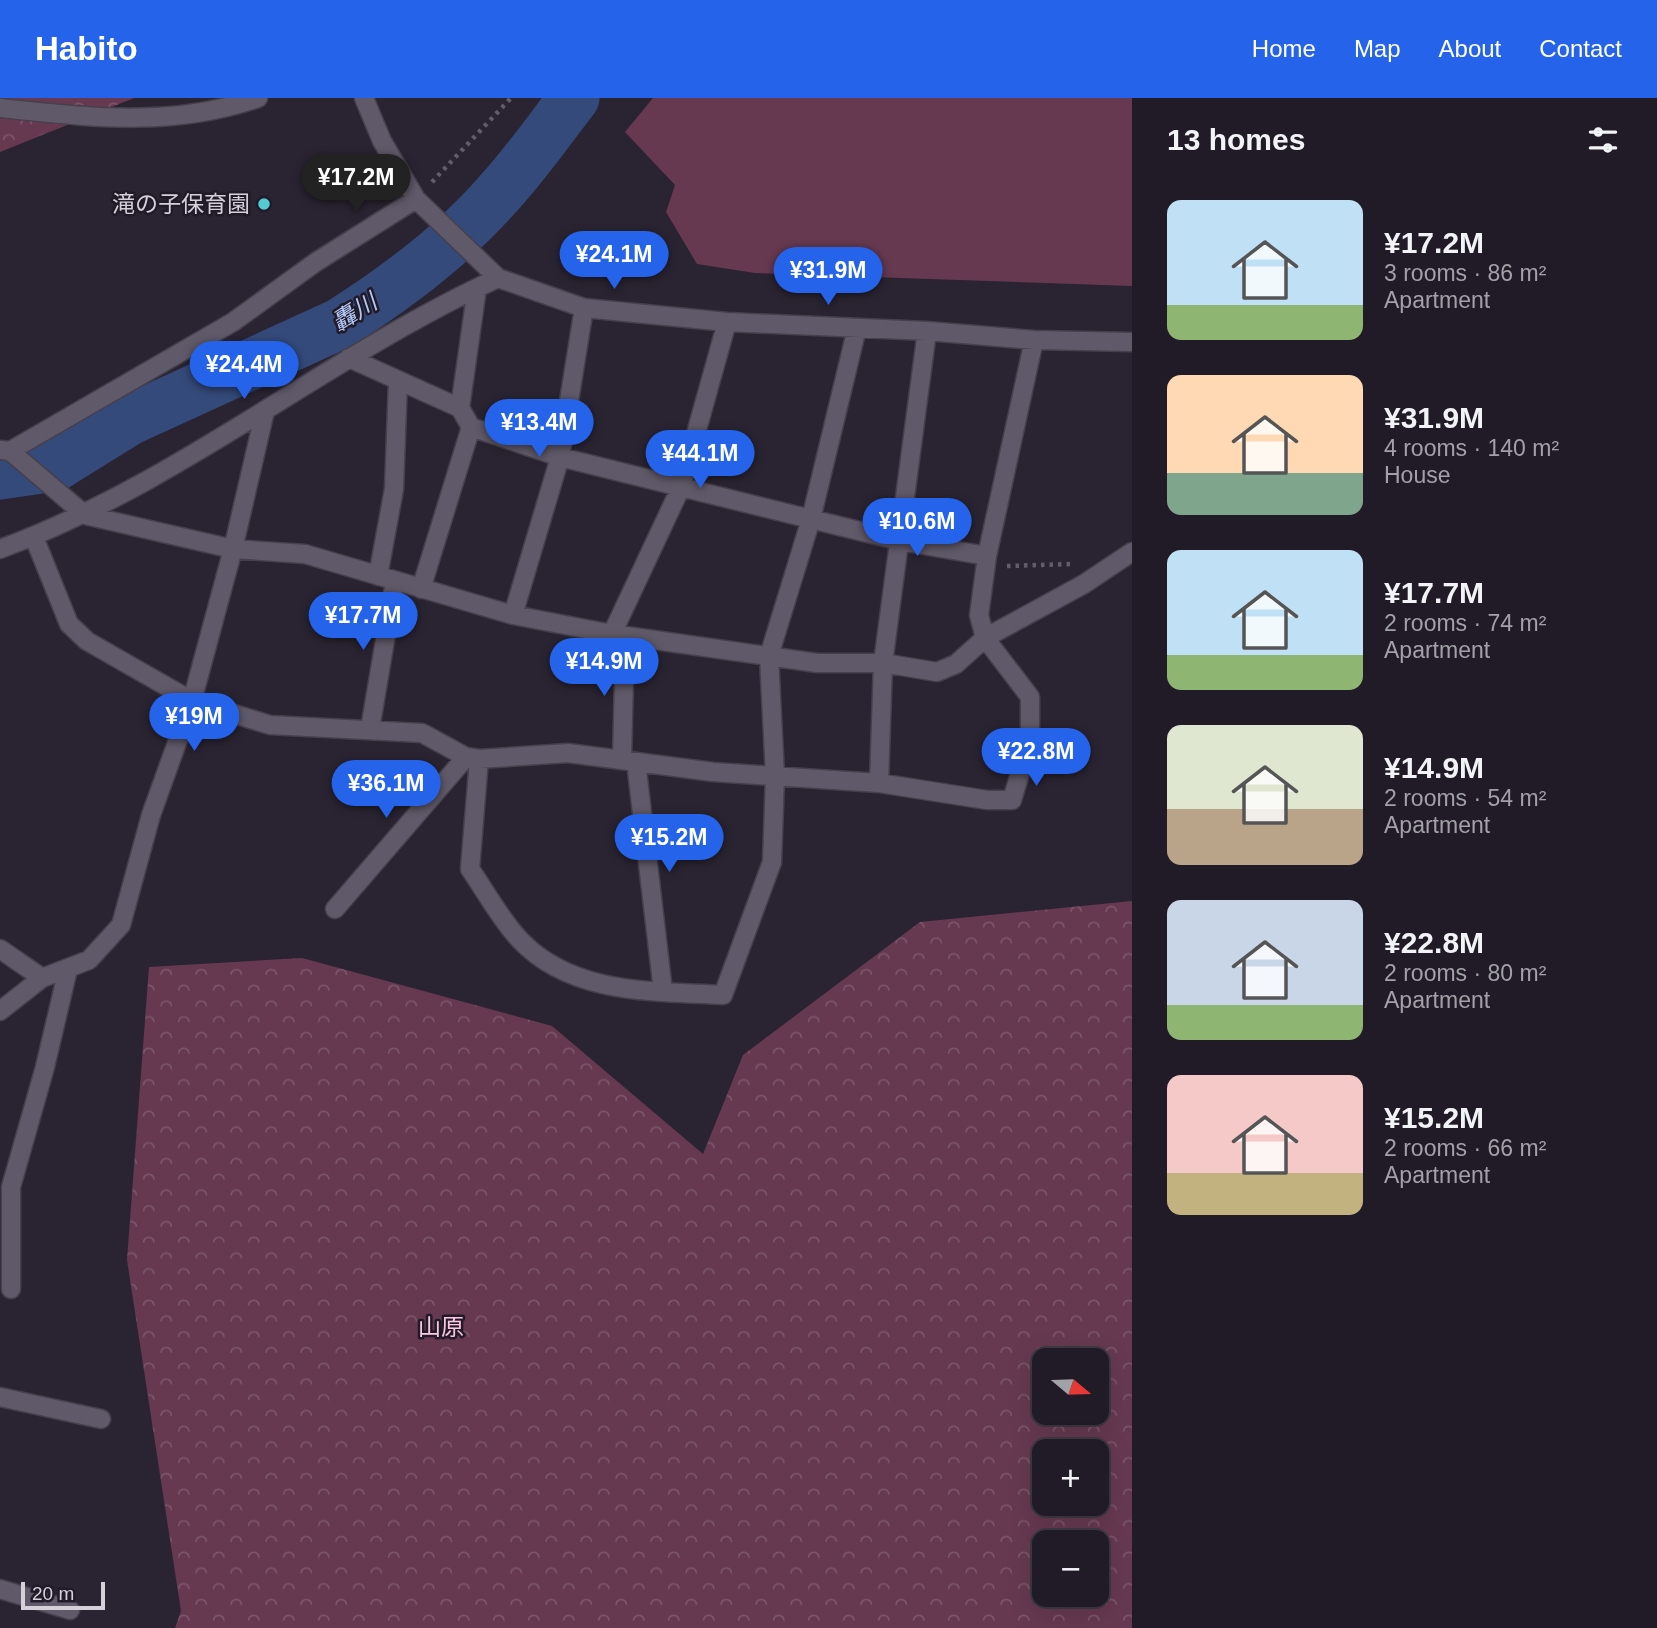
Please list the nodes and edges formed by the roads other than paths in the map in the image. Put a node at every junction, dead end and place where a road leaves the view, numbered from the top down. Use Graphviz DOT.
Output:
graph roads {
  1 [pos="258,98"];
  2 [pos="364,98"];
  3 [pos="0,108"];
  4 [pos="416,199"];
  5 [pos="498,278"];
  6 [pos="477,288"];
  7 [pos="584,308"];
  8 [pos="727,322"];
  9 [pos="856,328"];
  10 [pos="927,331"];
  11 [pos="1034,340"];
  12 [pos="1132,342"];
  13 [pos="349,358"];
  14 [pos="398,380"];
  15 [pos="460,408"];
  16 [pos="265,411"];
  17 [pos="471,427"];
  18 [pos="5,451"];
  19 [pos="560,457"];
  20 [pos="681,487"];
  21 [pos="85,515"];
  22 [pos="811,519"];
  23 [pos="34,537"];
  24 [pos="900,541"];
  25 [pos="0,549"];
  26 [pos="233,549"];
  27 [pos="1132,552"];
  28 [pos="986,561"];
  29 [pos="386,578"];
  30 [pos="421,589"];
  31 [pos="513,615"];
  32 [pos="619,635"];
  33 [pos="985,638"];
  34 [pos="769,656"];
  35 [pos="883,663"];
  36 [pos="192,701"];
  37 [pos="370,729"];
  38 [pos="472,758"];
  39 [pos="629,761"];
  40 [pos="775,776"];
  41 [pos="879,783"];
  42 [pos="335,909"];
  43 [pos="0,949"];
  44 [pos="68,969"];
  45 [pos="42,978"];
  46 [pos="663,991"];
  47 [pos="0,1011"];
  48 [pos="11,1289"];
  49 [pos="0,1397"];
  50 [pos="101,1419"];
  51 [pos="0,1588"];
  52 [pos="70,1610"];
  1 -- 3 [label="street"];
  2 -- 4 [label="street"];
  4 -- 5 [label="street"];
  4 -- 18 [label="street"];
  5 -- 6 [label="street"];
  5 -- 7 [label="street"];
  6 -- 13 [label="street"];
  6 -- 15 [label="street"];
  7 -- 8 [label="street"];
  7 -- 19 [label="street"];
  8 -- 9 [label="street"];
  8 -- 20 [label="street"];
  9 -- 10 [label="street"];
  9 -- 22 [label="street"];
  10 -- 11 [label="street"];
  10 -- 24 [label="street"];
  11 -- 12 [label="street"];
  11 -- 28 [label="street"];
  13 -- 14 [label="street"];
  13 -- 16 [label="street"];
  14 -- 15 [label="street"];
  14 -- 29 [label="street"];
  15 -- 17 [label="street"];
  16 -- 21 [label="street"];
  16 -- 26 [label="street"];
  17 -- 19 [label="street"];
  17 -- 30 [label="street"];
  18 -- 21 [label="street"];
  19 -- 20 [label="street"];
  19 -- 31 [label="street"];
  20 -- 22 [label="street"];
  20 -- 32 [label="street"];
  21 -- 23 [label="street"];
  21 -- 26 [label="street"];
  22 -- 24 [label="street"];
  22 -- 34 [label="street"];
  23 -- 25 [label="street"];
  23 -- 36 [label="street"];
  24 -- 28 [label="street"];
  24 -- 35 [label="street"];
  26 -- 29 [label="street"];
  26 -- 36 [label="street"];
  27 -- 33 [label="street"];
  28 -- 33 [label="street"];
  29 -- 30 [label="street"];
  29 -- 37 [label="street"];
  30 -- 31 [label="street"];
  31 -- 32 [label="street"];
  32 -- 34 [label="street"];
  32 -- 39 [label="street"];
  33 -- 35 [label="street"];
  33 -- 41 [label="street"];
  34 -- 35 [label="street"];
  34 -- 40 [label="street"];
  35 -- 41 [label="street"];
  36 -- 37 [label="street"];
  36 -- 44 [label="street"];
  37 -- 38 [label="street"];
  38 -- 39 [label="street"];
  38 -- 42 [label="street"];
  38 -- 46 [label="street"];
  39 -- 40 [label="street"];
  39 -- 46 [label="street"];
  40 -- 41 [label="street"];
  40 -- 46 [label="street"];
  43 -- 45 [label="street"];
  44 -- 45 [label="street"];
  44 -- 48 [label="street"];
  45 -- 47 [label="street"];
  49 -- 50 [label="street"];
  51 -- 52 [label="street"];
}
